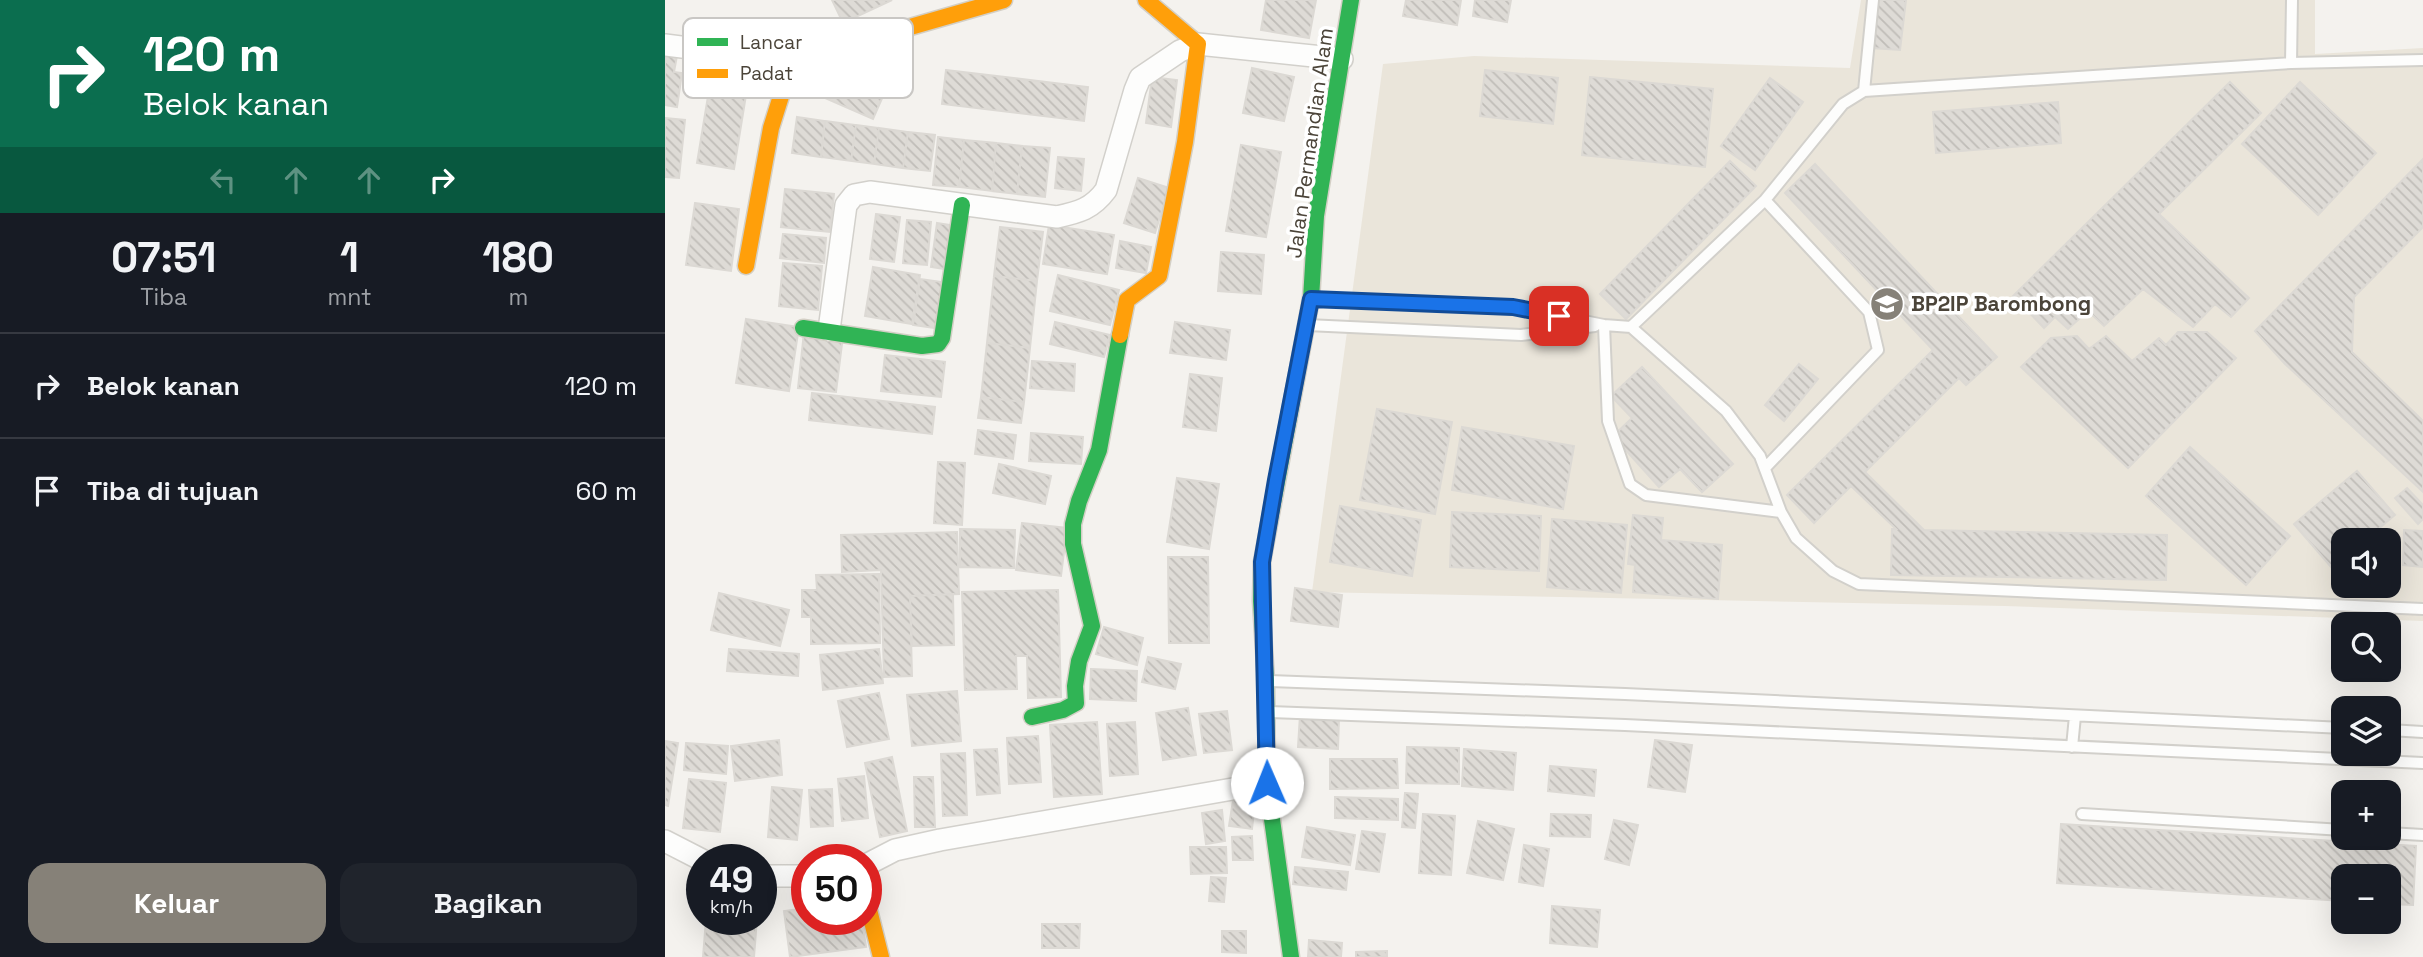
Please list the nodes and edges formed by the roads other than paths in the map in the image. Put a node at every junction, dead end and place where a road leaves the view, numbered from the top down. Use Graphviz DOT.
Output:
graph roads {
  1 [pos="1005,0"];
  2 [pos="1146,0"];
  3 [pos="1351,0"];
  4 [pos="1873,0"];
  5 [pos="2292,0"];
  6 [pos="913,26"];
  7 [pos="1198,44"];
  8 [pos="665,45"];
  9 [pos="683,47"];
  10 [pos="1342,59"];
  11 [pos="2423,60"];
  12 [pos="2291,63"];
  13 [pos="1864,91"];
  14 [pos="780,98"];
  15 [pos="1765,200"];
  16 [pos="962,205"];
  17 [pos="746,266"];
  18 [pos="1311,299"];
  19 [pos="1307,325"];
  20 [pos="1604,325"];
  21 [pos="1630,327"];
  22 [pos="803,328"];
  23 [pos="829,331"];
  24 [pos="1765,468"];
  25 [pos="1781,512"];
  26 [pos="2423,610"];
  27 [pos="1266,681"];
  28 [pos="1266,712"];
  29 [pos="2075,716"];
  30 [pos="1032,717"];
  31 [pos="2331,727"];
  32 [pos="2401,731"];
  33 [pos="2423,732"];
  34 [pos="2072,747"];
  35 [pos="2423,763"];
  36 [pos="1267,783"];
  37 [pos="2082,814"];
  38 [pos="2331,829"];
  39 [pos="2401,834"];
  40 [pos="2423,835"];
  41 [pos="665,841"];
  42 [pos="686,852"];
  43 [pos="882,857"];
  44 [pos="875,935"];
  45 [pos="881,957"];
  46 [pos="1291,957"];
  1 -- 6 [label="street"];
  2 -- 7 [label="street"];
  3 -- 10 [label="street, Jalan Permandian Alam"];
  4 -- 13 [label="lane"];
  5 -- 12 [label="lane"];
  7 -- 10 [label="street"];
  7 -- 16 [label="street"];
  7 -- 30 [label="street"];
  8 -- 9 [label="street"];
  10 -- 18 [label="street, Jalan Permandian Alam"];
  11 -- 12 [label="lane"];
  12 -- 13 [label="lane"];
  13 -- 15 [label="lane"];
  14 -- 17 [label="street"];
  15 -- 21 [label="lane"];
  15 -- 24 [label="lane"];
  16 -- 23 [label="street"];
  16 -- 23 [label="street"];
  18 -- 19 [label="street, Jalan Permandian Alam"];
  18 -- 20 [label="lane"];
  19 -- 20 [label="lane"];
  19 -- 27 [label="street, Jalan Permandian Alam"];
  20 -- 21 [label="lane"];
  20 -- 25 [label="lane"];
  21 -- 24 [label="lane"];
  22 -- 23 [label="street"];
  24 -- 25 [label="lane"];
  25 -- 26 [label="lane"];
  27 -- 28 [label="street, Jalan Permandian Alam"];
  27 -- 29 [label="lane"];
  28 -- 34 [label="lane"];
  28 -- 36 [label="street, Jalan Permandian Alam"];
  29 -- 31 [label="lane"];
  29 -- 34 [label="lane"];
  32 -- 33 [label="lane"];
  34 -- 35 [label="lane"];
  36 -- 43 [label="street"];
  36 -- 46 [label="street, Jalan Permandian Alam"];
  37 -- 38 [label="lane"];
  39 -- 40 [label="lane"];
  41 -- 42 [label="street"];
  44 -- 45 [label="street"];
}
